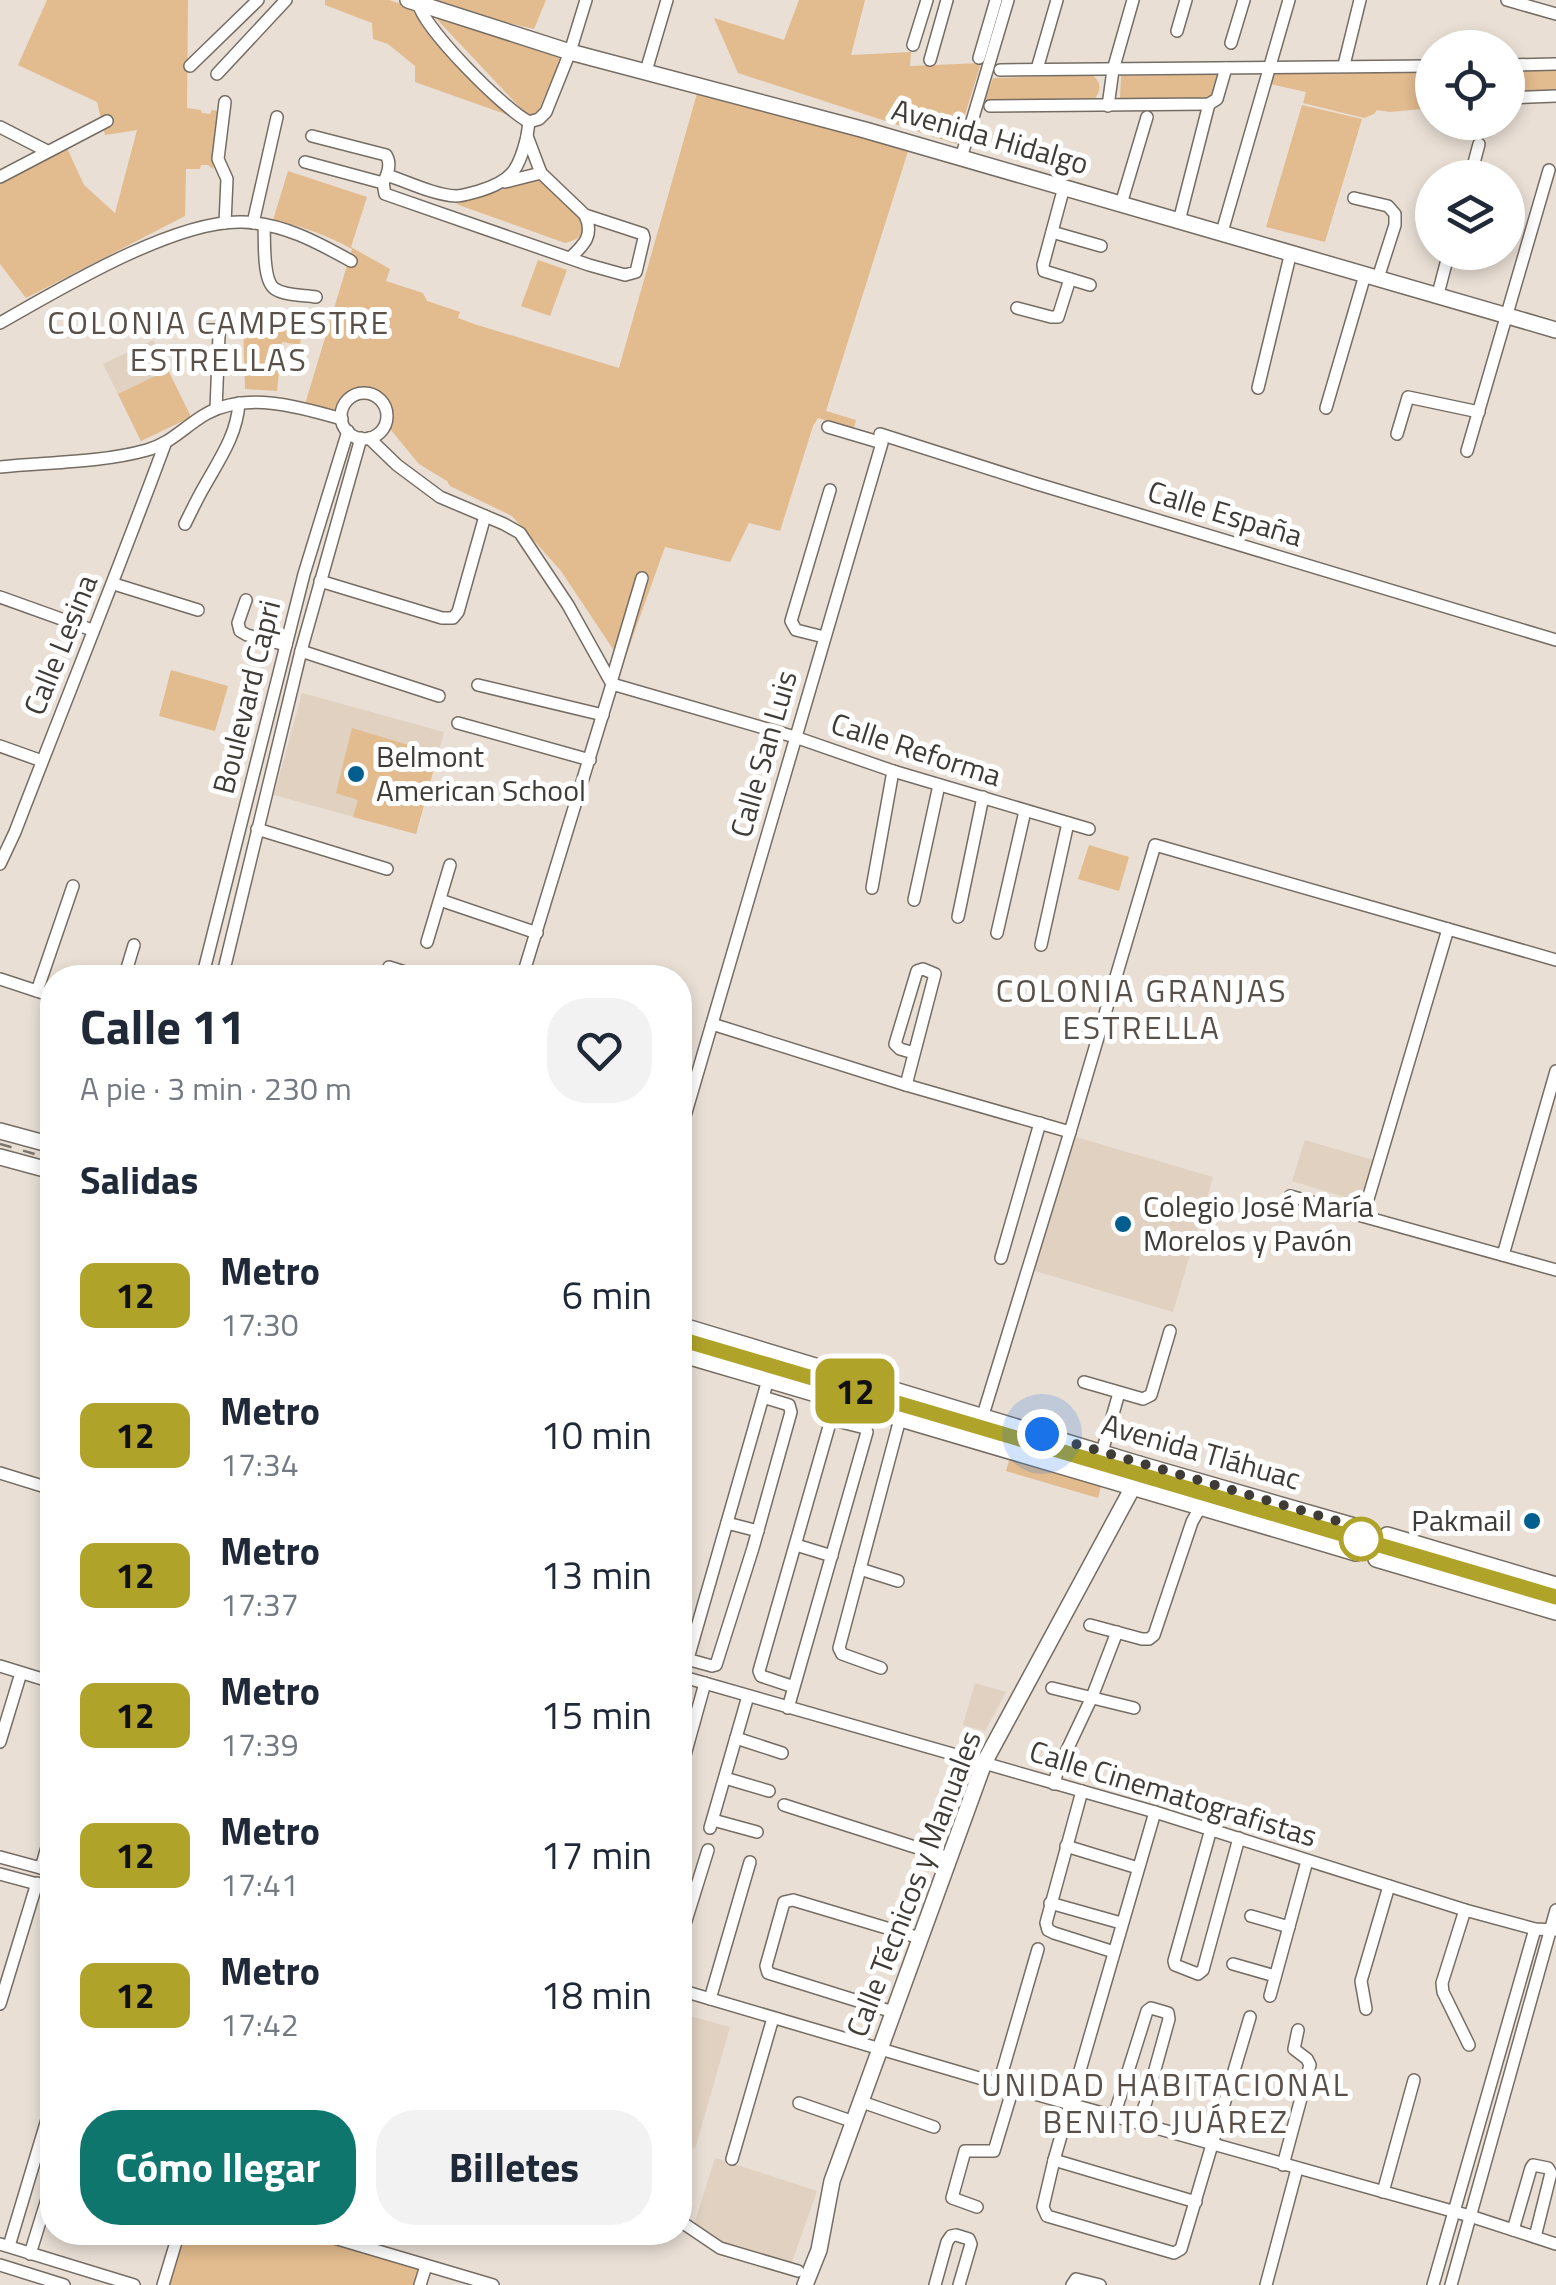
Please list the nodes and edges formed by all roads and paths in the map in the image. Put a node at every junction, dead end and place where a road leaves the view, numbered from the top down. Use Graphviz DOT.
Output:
graph roads {
  1 [pos="258,0"];
  2 [pos="286,0"];
  3 [pos="586,0"];
  4 [pos="667,0"];
  5 [pos="927,0"];
  6 [pos="947,0"];
  7 [pos="996,0"];
  8 [pos="1008,0"];
  9 [pos="1056,0"];
  10 [pos="1133,0"];
  11 [pos="1186,0"];
  12 [pos="1244,0"];
  13 [pos="1289,0"];
  14 [pos="1360,0"];
  15 [pos="1512,1"];
  16 [pos="413,2"];
  17 [pos="1550,8"];
  18 [pos="1177,31"];
  19 [pos="1231,43"];
  20 [pos="913,46"];
  21 [pos="570,52"];
  22 [pos="979,58"];
  23 [pos="930,60"];
  24 [pos="1556,64"];
  25 [pos="1344,65"];
  26 [pos="1525,65"];
  27 [pos="190,66"];
  28 [pos="1271,66"];
  29 [pos="1415,66"];
  30 [pos="1226,68"];
  31 [pos="1037,69"];
  32 [pos="1000,70"];
  33 [pos="1113,70"];
  34 [pos="646,71"];
  35 [pos="217,74"];
  36 [pos="1556,96"];
  37 [pos="1525,97"];
  38 [pos="225,102"];
  39 [pos="1209,104"];
  40 [pos="990,106"];
  41 [pos="1108,106"];
  42 [pos="276,116"];
  43 [pos="1146,117"];
  44 [pos="106,122"];
  45 [pos="529,122"];
  46 [pos="0,127"];
  47 [pos="312,136"];
  48 [pos="527,136"];
  49 [pos="1479,144"];
  50 [pos="47,152"];
  51 [pos="961,158"];
  52 [pos="1475,160"];
  53 [pos="305,162"];
  54 [pos="1550,170"];
  55 [pos="541,173"];
  56 [pos="0,177"];
  57 [pos="505,182"];
  58 [pos="385,184"];
  59 [pos="1064,187"];
  60 [pos="1354,198"];
  61 [pos="1121,204"];
  62 [pos="585,215"];
  63 [pos="1179,221"];
  64 [pos="224,223"];
  65 [pos="259,224"];
  66 [pos="1052,232"];
  67 [pos="1222,232"];
  68 [pos="1100,246"];
  69 [pos="1292,252"];
  70 [pos="570,258"];
  71 [pos="350,261"];
  72 [pos="1444,270"];
  73 [pos="1371,276"];
  74 [pos="1070,279"];
  75 [pos="1090,284"];
  76 [pos="1438,294"];
  77 [pos="316,297"];
  78 [pos="1017,308"];
  79 [pos="1508,314"];
  80 [pos="0,323"];
  81 [pos="206,330"];
  82 [pos="1556,330"];
  83 [pos="1258,388"];
  84 [pos="240,403"];
  85 [pos="1326,408"];
  86 [pos="216,409"];
  87 [pos="1479,412"];
  88 [pos="345,425"];
  89 [pos="828,427"];
  90 [pos="1397,434"];
  91 [pos="882,437"];
  92 [pos="365,438"];
  93 [pos="165,444"];
  94 [pos="1467,451"];
  95 [pos="1,470"];
  96 [pos="830,490"];
  97 [pos="485,516"];
  98 [pos="185,524"];
  99 [pos="642,578"];
  100 [pos="320,580"];
  101 [pos="114,584"];
  102 [pos="0,597"];
  103 [pos="246,600"];
  104 [pos="198,610"];
  105 [pos="92,630"];
  106 [pos="824,637"];
  107 [pos="1556,640"];
  108 [pos="286,645"];
  109 [pos="301,651"];
  110 [pos="612,681"];
  111 [pos="478,685"];
  112 [pos="439,696"];
  113 [pos="602,715"];
  114 [pos="458,723"];
  115 [pos="794,737"];
  116 [pos="0,746"];
  117 [pos="590,760"];
  118 [pos="42,761"];
  119 [pos="893,771"];
  120 [pos="939,785"];
  121 [pos="982,798"];
  122 [pos="1026,811"];
  123 [pos="1068,823"];
  124 [pos="258,829"];
  125 [pos="1088,829"];
  126 [pos="0,864"];
  127 [pos="450,865"];
  128 [pos="387,870"];
  129 [pos="73,886"];
  130 [pos="872,888"];
  131 [pos="440,900"];
  132 [pos="914,900"];
  133 [pos="958,918"];
  134 [pos="1448,929"];
  135 [pos="536,933"];
  136 [pos="997,933"];
  137 [pos="427,942"];
  138 [pos="134,945"];
  139 [pos="1041,945"];
  140 [pos="1556,960"];
  141 [pos="46,965"];
  142 [pos="128,965"];
  143 [pos="205,965"];
  144 [pos="225,965"];
  145 [pos="526,965"];
  146 [pos="0,979"];
  147 [pos="40,982"];
  148 [pos="37,991"];
  149 [pos="40,992"];
  150 [pos="712,1024"];
  151 [pos="914,1052"];
  152 [pos="1556,1072"];
  153 [pos="906,1085"];
  154 [pos="692,1092"];
  155 [pos="1040,1123"];
  156 [pos="0,1131"];
  157 [pos="1070,1132"];
  158 [pos="40,1142"];
  159 [pos="0,1157"];
  160 [pos="40,1167"];
  161 [pos="1290,1196"];
  162 [pos="1363,1216"];
  163 [pos="1504,1255"];
  164 [pos="1001,1258"];
  165 [pos="1556,1270"];
  166 [pos="692,1329"];
  167 [pos="1170,1331"];
  168 [pos="692,1359"];
  169 [pos="1084,1382"];
  170 [pos="765,1388"];
  171 [pos="1119,1393"];
  172 [pos="983,1416"];
  173 [pos="900,1419"];
  174 [pos="1102,1452"];
  175 [pos="1139,1464"];
  176 [pos="0,1473"];
  177 [pos="1212,1484"];
  178 [pos="40,1485"];
  179 [pos="1133,1488"];
  180 [pos="1199,1508"];
  181 [pos="727,1522"];
  182 [pos="1361,1528"];
  183 [pos="758,1531"];
  184 [pos="1387,1535"];
  185 [pos="796,1545"];
  186 [pos="1356,1553"];
  187 [pos="832,1556"];
  188 [pos="1376,1559"];
  189 [pos="860,1570"];
  190 [pos="898,1581"];
  191 [pos="1556,1585"];
  192 [pos="1556,1612"];
  193 [pos="1090,1625"];
  194 [pos="1117,1632"];
  195 [pos="692,1641"];
  196 [pos="692,1661"];
  197 [pos="0,1666"];
  198 [pos="882,1668"];
  199 [pos="22,1673"];
  200 [pos="40,1678"];
  201 [pos="692,1679"];
  202 [pos="705,1683"];
  203 [pos="794,1687"];
  204 [pos="1052,1688"];
  205 [pos="748,1696"];
  206 [pos="1092,1698"];
  207 [pos="788,1708"];
  208 [pos="1134,1708"];
  209 [pos="692,1723"];
  210 [pos="736,1738"];
  211 [pos="0,1742"];
  212 [pos="782,1753"];
  213 [pos="984,1763"];
  214 [pos="725,1778"];
  215 [pos="1054,1784"];
  216 [pos="770,1792"];
  217 [pos="1082,1792"];
  218 [pos="784,1805"];
  219 [pos="1155,1812"];
  220 [pos="1211,1829"];
  221 [pos="757,1832"];
  222 [pos="1240,1838"];
  223 [pos="1066,1846"];
  224 [pos="708,1850"];
  225 [pos="0,1858"];
  226 [pos="949,1858"];
  227 [pos="1308,1861"];
  228 [pos="750,1862"];
  229 [pos="40,1868"];
  230 [pos="1138,1868"];
  231 [pos="0,1874"];
  232 [pos="37,1883"];
  233 [pos="40,1884"];
  234 [pos="1389,1886"];
  235 [pos="692,1901"];
  236 [pos="1050,1903"];
  237 [pos="1465,1910"];
  238 [pos="1556,1910"];
  239 [pos="1251,1916"];
  240 [pos="1122,1923"];
  241 [pos="1289,1927"];
  242 [pos="1535,1928"];
  243 [pos="1553,1930"];
  244 [pos="920,1938"];
  245 [pos="1038,1949"];
  246 [pos="1114,1952"];
  247 [pos="1233,1964"];
  248 [pos="1275,1976"];
  249 [pos="692,1994"];
  250 [pos="1270,1996"];
  251 [pos="710,1999"];
  252 [pos="0,2004"];
  253 [pos="1366,2009"];
  254 [pos="893,2012"];
  255 [pos="1250,2017"];
  256 [pos="773,2018"];
  257 [pos="1298,2030"];
  258 [pos="1469,2045"];
  259 [pos="879,2049"];
  260 [pos="1414,2080"];
  261 [pos="999,2084"];
  262 [pos="1013,2088"];
  263 [pos="1486,2099"];
  264 [pos="862,2102"];
  265 [pos="1070,2102"];
  266 [pos="799,2103"];
  267 [pos="1504,2104"];
  268 [pos="1114,2116"];
  269 [pos="854,2122"];
  270 [pos="1138,2122"];
  271 [pos="934,2127"];
  272 [pos="40,2143"];
  273 [pos="1212,2145"];
  274 [pos="39,2146"];
  275 [pos="732,2158"];
  276 [pos="1054,2160"];
  277 [pos="1283,2165"];
  278 [pos="1297,2169"];
  279 [pos="1383,2192"];
  280 [pos="1196,2202"];
  281 [pos="977,2208"];
  282 [pos="1452,2212"];
  283 [pos="1470,2216"];
  284 [pos="40,2222"];
  285 [pos="692,2230"];
  286 [pos="1513,2230"];
  287 [pos="1535,2237"];
  288 [pos="1556,2244"];
  289 [pos="4,2245"];
  290 [pos="176,2245"];
  291 [pos="357,2245"];
  292 [pos="30,2254"];
  293 [pos="0,2266"];
  294 [pos="426,2266"];
  295 [pos="802,2278"];
  296 [pos="24,2279"];
  297 [pos="64,2285"];
  298 [pos="134,2285"];
  299 [pos="163,2285"];
  300 [pos="420,2285"];
  301 [pos="493,2285"];
  302 [pos="936,2285"];
  303 [pos="959,2285"];
  304 [pos="1072,2285"];
  305 [pos="1100,2285"];
  306 [pos="1266,2285"];
  307 [pos="1433,2285"];
  308 [pos="1451,2285"];
  1 -- 27 [label="street"];
  2 -- 35 [label="street"];
  3 -- 21 [label="street"];
  4 -- 34 [label="street"];
  5 -- 20 [label="street"];
  6 -- 23 [label="street"];
  7 -- 22 [label="street"];
  8 -- 51 [label="street"];
  9 -- 31 [label="street"];
  10 -- 33 [label="street"];
  11 -- 18 [label="street"];
  12 -- 19 [label="street"];
  13 -- 28 [label="street"];
  14 -- 25 [label="street"];
  15 -- 17 [label="street"];
  16 -- 21 [label="street, Avenida Hidalgo"];
  16 -- 45 [label="street"];
  21 -- 34 [label="street, Avenida Hidalgo"];
  21 -- 45 [label="street"];
  24 -- 26 [label="street"];
  25 -- 28 [label="street"];
  25 -- 29 [label="street"];
  28 -- 30 [label="street"];
  28 -- 67 [label="street"];
  30 -- 33 [label="street"];
  30 -- 39 [label="street"];
  31 -- 32 [label="street"];
  31 -- 33 [label="street"];
  33 -- 41 [label="street"];
  34 -- 51 [label="street, Avenida Hidalgo"];
  36 -- 37 [label="street"];
  38 -- 64 [label="street"];
  39 -- 41 [label="street"];
  39 -- 63 [label="street"];
  40 -- 41 [label="street"];
  42 -- 65 [label="street"];
  43 -- 61 [label="street"];
  44 -- 50 [label="street"];
  45 -- 48 [label="street"];
  46 -- 50 [label="street"];
  47 -- 58 [label="street"];
  48 -- 55 [label="street"];
  48 -- 57 [label="street"];
  49 -- 52 [label="street"];
  50 -- 56 [label="street"];
  51 -- 59 [label="street, Avenida Hidalgo"];
  53 -- 58 [label="street"];
  54 -- 79 [label="street"];
  55 -- 57 [label="street"];
  55 -- 62 [label="street"];
  57 -- 58 [label="street"];
  58 -- 70 [label="street"];
  59 -- 61 [label="street, Avenida Hidalgo"];
  59 -- 66 [label="street"];
  60 -- 73 [label="street"];
  61 -- 63 [label="street, Avenida Hidalgo"];
  62 -- 70 [label="street"];
  62 -- 70 [label="street"];
  63 -- 67 [label="street, Avenida Hidalgo"];
  64 -- 65 [label="street"];
  64 -- 80 [label="street"];
  65 -- 71 [label="street"];
  65 -- 77 [label="street"];
  66 -- 68 [label="street"];
  66 -- 74 [label="street"];
  67 -- 69 [label="street, Avenida Hidalgo"];
  69 -- 73 [label="street, Avenida Hidalgo"];
  69 -- 83 [label="street"];
  72 -- 76 [label="street"];
  73 -- 76 [label="street, Avenida Hidalgo"];
  73 -- 85 [label="street"];
  74 -- 75 [label="street"];
  74 -- 78 [label="street"];
  76 -- 79 [label="street, Avenida Hidalgo"];
  79 -- 82 [label="street, Avenida Hidalgo"];
  79 -- 87 [label="street"];
  81 -- 86 [label="street"];
  84 -- 86 [label="street"];
  84 -- 88 [label="street"];
  84 -- 98 [label="street"];
  86 -- 93 [label="street"];
  87 -- 90 [label="street"];
  87 -- 94 [label="street"];
  88 -- 92 [label="street"];
  88 -- 92 [label="street"];
  88 -- 108 [label="street, Boulevard Capri"];
  89 -- 91 [label="street"];
  91 -- 106 [label="street, Calle San Luis"];
  91 -- 107 [label="street, Calle España"];
  92 -- 97 [label="street"];
  92 -- 100 [label="street, Boulevard Capri"];
  93 -- 95 [label="street"];
  93 -- 101 [label="street, Calle Lesina"];
  96 -- 106 [label="street"];
  97 -- 100 [label="street"];
  97 -- 110 [label="street"];
  99 -- 110 [label="street"];
  100 -- 109 [label="street, Boulevard Capri"];
  101 -- 104 [label="street"];
  101 -- 105 [label="street, Calle Lesina"];
  102 -- 105 [label="street"];
  103 -- 108 [label="street"];
  105 -- 118 [label="street, Calle Lesina"];
  106 -- 115 [label="street, Calle San Luis"];
  108 -- 143 [label="street, Boulevard Capri"];
  109 -- 112 [label="street"];
  109 -- 124 [label="street, Boulevard Capri"];
  110 -- 113 [label="street"];
  110 -- 115 [label="street, Calle Reforma"];
  111 -- 113 [label="street"];
  113 -- 117 [label="street"];
  114 -- 117 [label="street"];
  115 -- 119 [label="street, Calle Reforma"];
  115 -- 150 [label="street, Calle San Luis"];
  116 -- 118 [label="street"];
  117 -- 135 [label="street"];
  118 -- 126 [label="street, Calle Lesina"];
  119 -- 120 [label="street, Calle Reforma"];
  119 -- 130 [label="street"];
  120 -- 121 [label="street, Calle Reforma"];
  120 -- 132 [label="street"];
  121 -- 122 [label="street, Calle Reforma"];
  121 -- 133 [label="street"];
  122 -- 123 [label="street, Calle Reforma"];
  122 -- 136 [label="street"];
  123 -- 125 [label="street, Calle Reforma"];
  123 -- 139 [label="street"];
  124 -- 128 [label="street"];
  124 -- 144 [label="street, Boulevard Capri"];
  127 -- 131 [label="street"];
  129 -- 141 [label="street"];
  131 -- 135 [label="street"];
  131 -- 137 [label="street"];
  134 -- 140 [label="street"];
  134 -- 157 [label="street"];
  134 -- 162 [label="street"];
  135 -- 145 [label="street"];
  138 -- 142 [label="street"];
  146 -- 148 [label="street"];
  147 -- 148 [label="street"];
  148 -- 149 [label="street"];
  150 -- 153 [label="street"];
  150 -- 154 [label="street, Calle San Luis"];
  151 -- 151 [label="street"];
  151 -- 153 [label="street"];
  152 -- 163 [label="street"];
  153 -- 155 [label="street"];
  155 -- 157 [label="street"];
  155 -- 164 [label="street"];
  156 -- 158 [label="street"];
  157 -- 172 [label="street"];
  159 -- 160 [label="street"];
  161 -- 162 [label="street"];
  162 -- 163 [label="street"];
  163 -- 165 [label="street"];
  166 -- 172 [label="street, Avenida Tláhuac"];
  167 -- 171 [label="street"];
  168 -- 170 [label="street, Avenida Tláhuac"];
  169 -- 171 [label="street"];
  170 -- 173 [label="street, Avenida Tláhuac"];
  170 -- 181 [label="street"];
  170 -- 183 [label="street"];
  171 -- 174 [label="street"];
  172 -- 174 [label="street, Avenida Tláhuac"];
  173 -- 179 [label="street, Avenida Tláhuac"];
  173 -- 189 [label="street"];
  174 -- 175 [label="street, Avenida Tláhuac"];
  175 -- 177 [label="street, Avenida Tláhuac"];
  175 -- 179 [label="street, Calle Técnicos y Manuales"];
  176 -- 178 [label="street"];
  177 -- 180 [label="street"];
  177 -- 182 [label="street, Avenida Tláhuac"];
  179 -- 180 [label="street, Avenida Tláhuac"];
  179 -- 213 [label="street, Calle Técnicos y Manuales"];
  180 -- 186 [label="street, Avenida Tláhuac"];
  180 -- 194 [label="street"];
  181 -- 183 [label="street"];
  181 -- 195 [label="street"];
  183 -- 196 [label="street"];
  184 -- 191 [label="street"];
  185 -- 187 [label="street"];
  185 -- 187 [label="street"];
  185 -- 203 [label="street"];
  187 -- 203 [label="street"];
  188 -- 192 [label="street"];
  189 -- 190 [label="street"];
  189 -- 198 [label="street"];
  193 -- 194 [label="street"];
  194 -- 206 [label="street"];
  197 -- 199 [label="street"];
  199 -- 200 [label="street"];
  199 -- 211 [label="street"];
  201 -- 202 [label="street, Calle Cinematografistas"];
  202 -- 205 [label="street, Calle Cinematografistas"];
  202 -- 209 [label="street"];
  203 -- 207 [label="street"];
  204 -- 206 [label="street"];
  205 -- 207 [label="street, Calle Cinematografistas"];
  205 -- 210 [label="street"];
  206 -- 208 [label="street"];
  206 -- 215 [label="street"];
  207 -- 213 [label="street, Calle Cinematografistas"];
  210 -- 212 [label="street"];
  210 -- 214 [label="street"];
  213 -- 215 [label="street, Calle Cinematografistas"];
  213 -- 226 [label="street, Calle Técnicos y Manuales"];
  214 -- 216 [label="street"];
  214 -- 221 [label="street"];
  215 -- 217 [label="street, Calle Cinematografistas"];
  217 -- 219 [label="street, Calle Cinematografistas"];
  217 -- 223 [label="street"];
  218 -- 226 [label="street"];
  219 -- 220 [label="street, Calle Cinematografistas"];
  219 -- 230 [label="street"];
  220 -- 222 [label="street, Calle Cinematografistas"];
  220 -- 222 [label="street"];
  222 -- 227 [label="street, Calle Cinematografistas"];
  223 -- 230 [label="street"];
  223 -- 236 [label="street"];
  224 -- 235 [label="street"];
  225 -- 229 [label="street"];
  226 -- 244 [label="street, Calle Técnicos y Manuales"];
  227 -- 234 [label="street, Calle Cinematografistas"];
  227 -- 241 [label="street"];
  228 -- 251 [label="street"];
  230 -- 240 [label="street"];
  231 -- 232 [label="street"];
  232 -- 233 [label="street"];
  232 -- 252 [label="street"];
  234 -- 237 [label="street, Calle Cinematografistas"];
  234 -- 253 [label="street"];
  236 -- 240 [label="street"];
  236 -- 246 [label="street"];
  237 -- 242 [label="street, Calle Cinematografistas"];
  237 -- 258 [label="street"];
  238 -- 243 [label="street"];
  239 -- 241 [label="street"];
  240 -- 246 [label="street"];
  241 -- 248 [label="street"];
  242 -- 243 [label="street, Calle Cinematografistas"];
  242 -- 263 [label="street"];
  243 -- 267 [label="street"];
  244 -- 254 [label="street, Calle Técnicos y Manuales"];
  244 -- 254 [label="street"];
  245 -- 261 [label="street"];
  246 -- 265 [label="street"];
  247 -- 248 [label="street"];
  248 -- 250 [label="street"];
  249 -- 251 [label="street"];
  251 -- 256 [label="street"];
  254 -- 259 [label="street, Calle Técnicos y Manuales"];
  255 -- 273 [label="street"];
  256 -- 259 [label="street"];
  256 -- 275 [label="street"];
  257 -- 277 [label="street"];
  259 -- 261 [label="street"];
  259 -- 264 [label="street, Calle Técnicos y Manuales"];
  260 -- 279 [label="street"];
  261 -- 262 [label="street"];
  262 -- 265 [label="street"];
  262 -- 281 [label="street"];
  263 -- 267 [label="street"];
  263 -- 282 [label="street"];
  264 -- 269 [label="street, Calle Técnicos y Manuales"];
  264 -- 271 [label="street"];
  265 -- 268 [label="street"];
  265 -- 276 [label="street"];
  266 -- 269 [label="street"];
  267 -- 283 [label="street"];
  268 -- 270 [label="street"];
  268 -- 270 [label="street"];
  269 -- 295 [label="street, Calle Técnicos y Manuales"];
  270 -- 273 [label="street"];
  272 -- 274 [label="street"];
  273 -- 277 [label="street"];
  273 -- 280 [label="street"];
  274 -- 289 [label="street"];
  276 -- 280 [label="street"];
  276 -- 280 [label="street"];
  277 -- 278 [label="street"];
  278 -- 279 [label="street"];
  278 -- 306 [label="street"];
  279 -- 282 [label="street"];
  282 -- 283 [label="street"];
  282 -- 307 [label="street"];
  283 -- 286 [label="street"];
  283 -- 308 [label="street"];
  284 -- 292 [label="street"];
  285 -- 295 [label="street"];
  286 -- 287 [label="street"];
  286 -- 287 [label="street"];
  287 -- 288 [label="street"];
  289 -- 292 [label="street"];
  290 -- 299 [label="street"];
  291 -- 294 [label="street"];
  292 -- 298 [label="street"];
  293 -- 296 [label="street"];
  294 -- 300 [label="street"];
  294 -- 301 [label="street"];
  296 -- 297 [label="street"];
  302 -- 303 [label="street"];
  304 -- 305 [label="street"];
}
